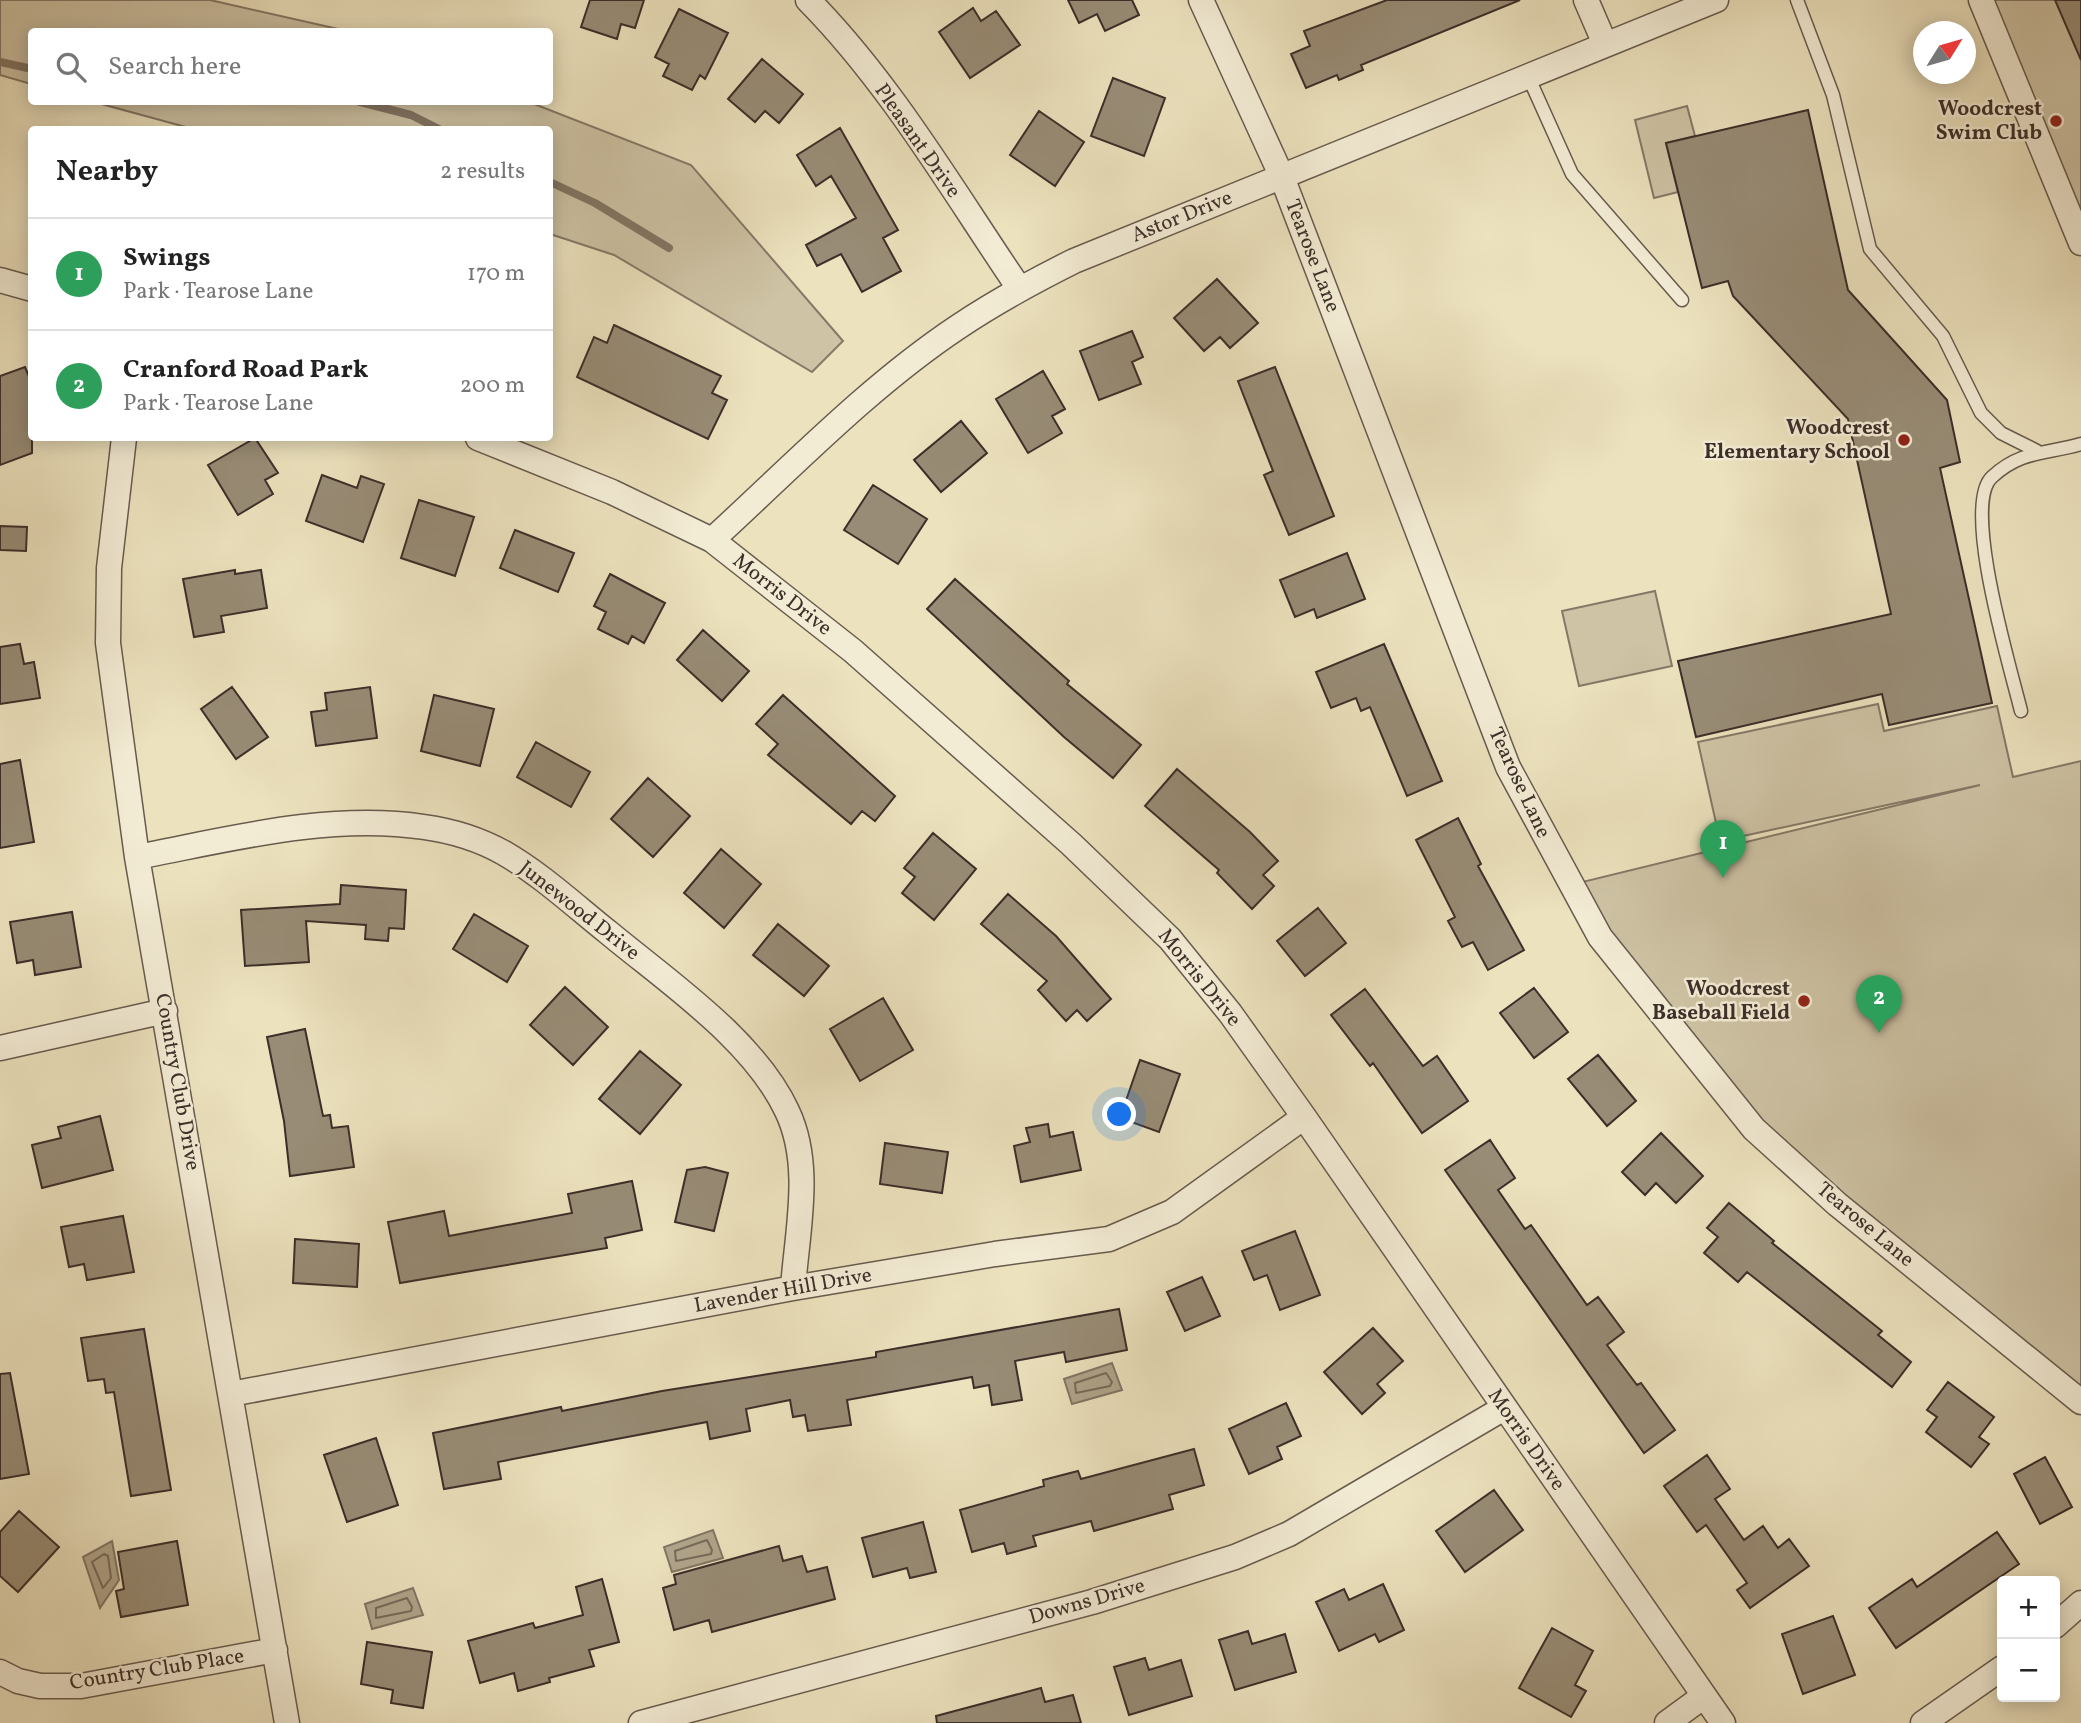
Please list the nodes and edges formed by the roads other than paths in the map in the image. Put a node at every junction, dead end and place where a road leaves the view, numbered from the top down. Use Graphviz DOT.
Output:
graph roads {
  1 [pos="808,0"];
  2 [pos="1201,0"];
  3 [pos="1586,0"];
  4 [pos="1716,0"];
  5 [pos="1797,0"];
  6 [pos="1981,0"];
  7 [pos="1605,44"];
  8 [pos="1528,76"];
  9 [pos="1282,177"];
  10 [pos="2081,243"];
  11 [pos="0,281"];
  12 [pos="28,288"];
  13 [pos="1019,288"];
  14 [pos="1682,300"];
  15 [pos="124,441"];
  16 [pos="485,441"];
  17 [pos="2081,444"];
  18 [pos="2037,451"];
  19 [pos="712,540"];
  20 [pos="2021,711"];
  21 [pos="137,858"];
  22 [pos="165,1011"];
  23 [pos="0,1048"];
  24 [pos="1304,1117"];
  25 [pos="793,1288"];
  26 [pos="231,1394"];
  27 [pos="2081,1402"];
  28 [pos="1504,1408"];
  29 [pos="2081,1603"];
  30 [pos="2060,1622"];
  31 [pos="275,1650"];
  32 [pos="1997,1671"];
  33 [pos="0,1672"];
  34 [pos="1704,1696"];
  35 [pos="287,1723"];
  36 [pos="641,1723"];
  37 [pos="1667,1723"];
  38 [pos="1723,1723"];
  39 [pos="1923,1723"];
  1 -- 13 [label="street, Pleasant Drive"];
  2 -- 9 [label="street, Tearose Lane"];
  3 -- 7 [label="street"];
  4 -- 7 [label="street, Astor Drive"];
  5 -- 18 [label="lane"];
  6 -- 10 [label="street"];
  7 -- 8 [label="street, Astor Drive"];
  8 -- 9 [label="street, Astor Drive"];
  8 -- 14 [label="lane"];
  9 -- 13 [label="street, Astor Drive"];
  9 -- 27 [label="street, Tearose Lane"];
  11 -- 12 [label="street"];
  13 -- 19 [label="street, Astor Drive"];
  15 -- 21 [label="street, Country Club Drive"];
  16 -- 19 [label="street, Morris Drive"];
  17 -- 18 [label="lane"];
  18 -- 20 [label="lane"];
  19 -- 24 [label="street, Morris Drive"];
  21 -- 22 [label="street, Country Club Drive"];
  21 -- 25 [label="street, Junewood Drive"];
  22 -- 23 [label="street"];
  22 -- 26 [label="street, Country Club Drive"];
  24 -- 25 [label="street, Lavender Hill Drive"];
  24 -- 28 [label="street, Morris Drive"];
  25 -- 26 [label="street, Lavender Hill Drive"];
  26 -- 31 [label="street, Country Club Drive"];
  28 -- 34 [label="street, Morris Drive"];
  28 -- 36 [label="street, Downs Drive"];
  29 -- 30 [label="street"];
  31 -- 33 [label="street, Country Club Place"];
  31 -- 35 [label="street, Country Club Drive"];
  32 -- 39 [label="street"];
  34 -- 37 [label="street"];
  34 -- 38 [label="street, Morris Drive"];
}
